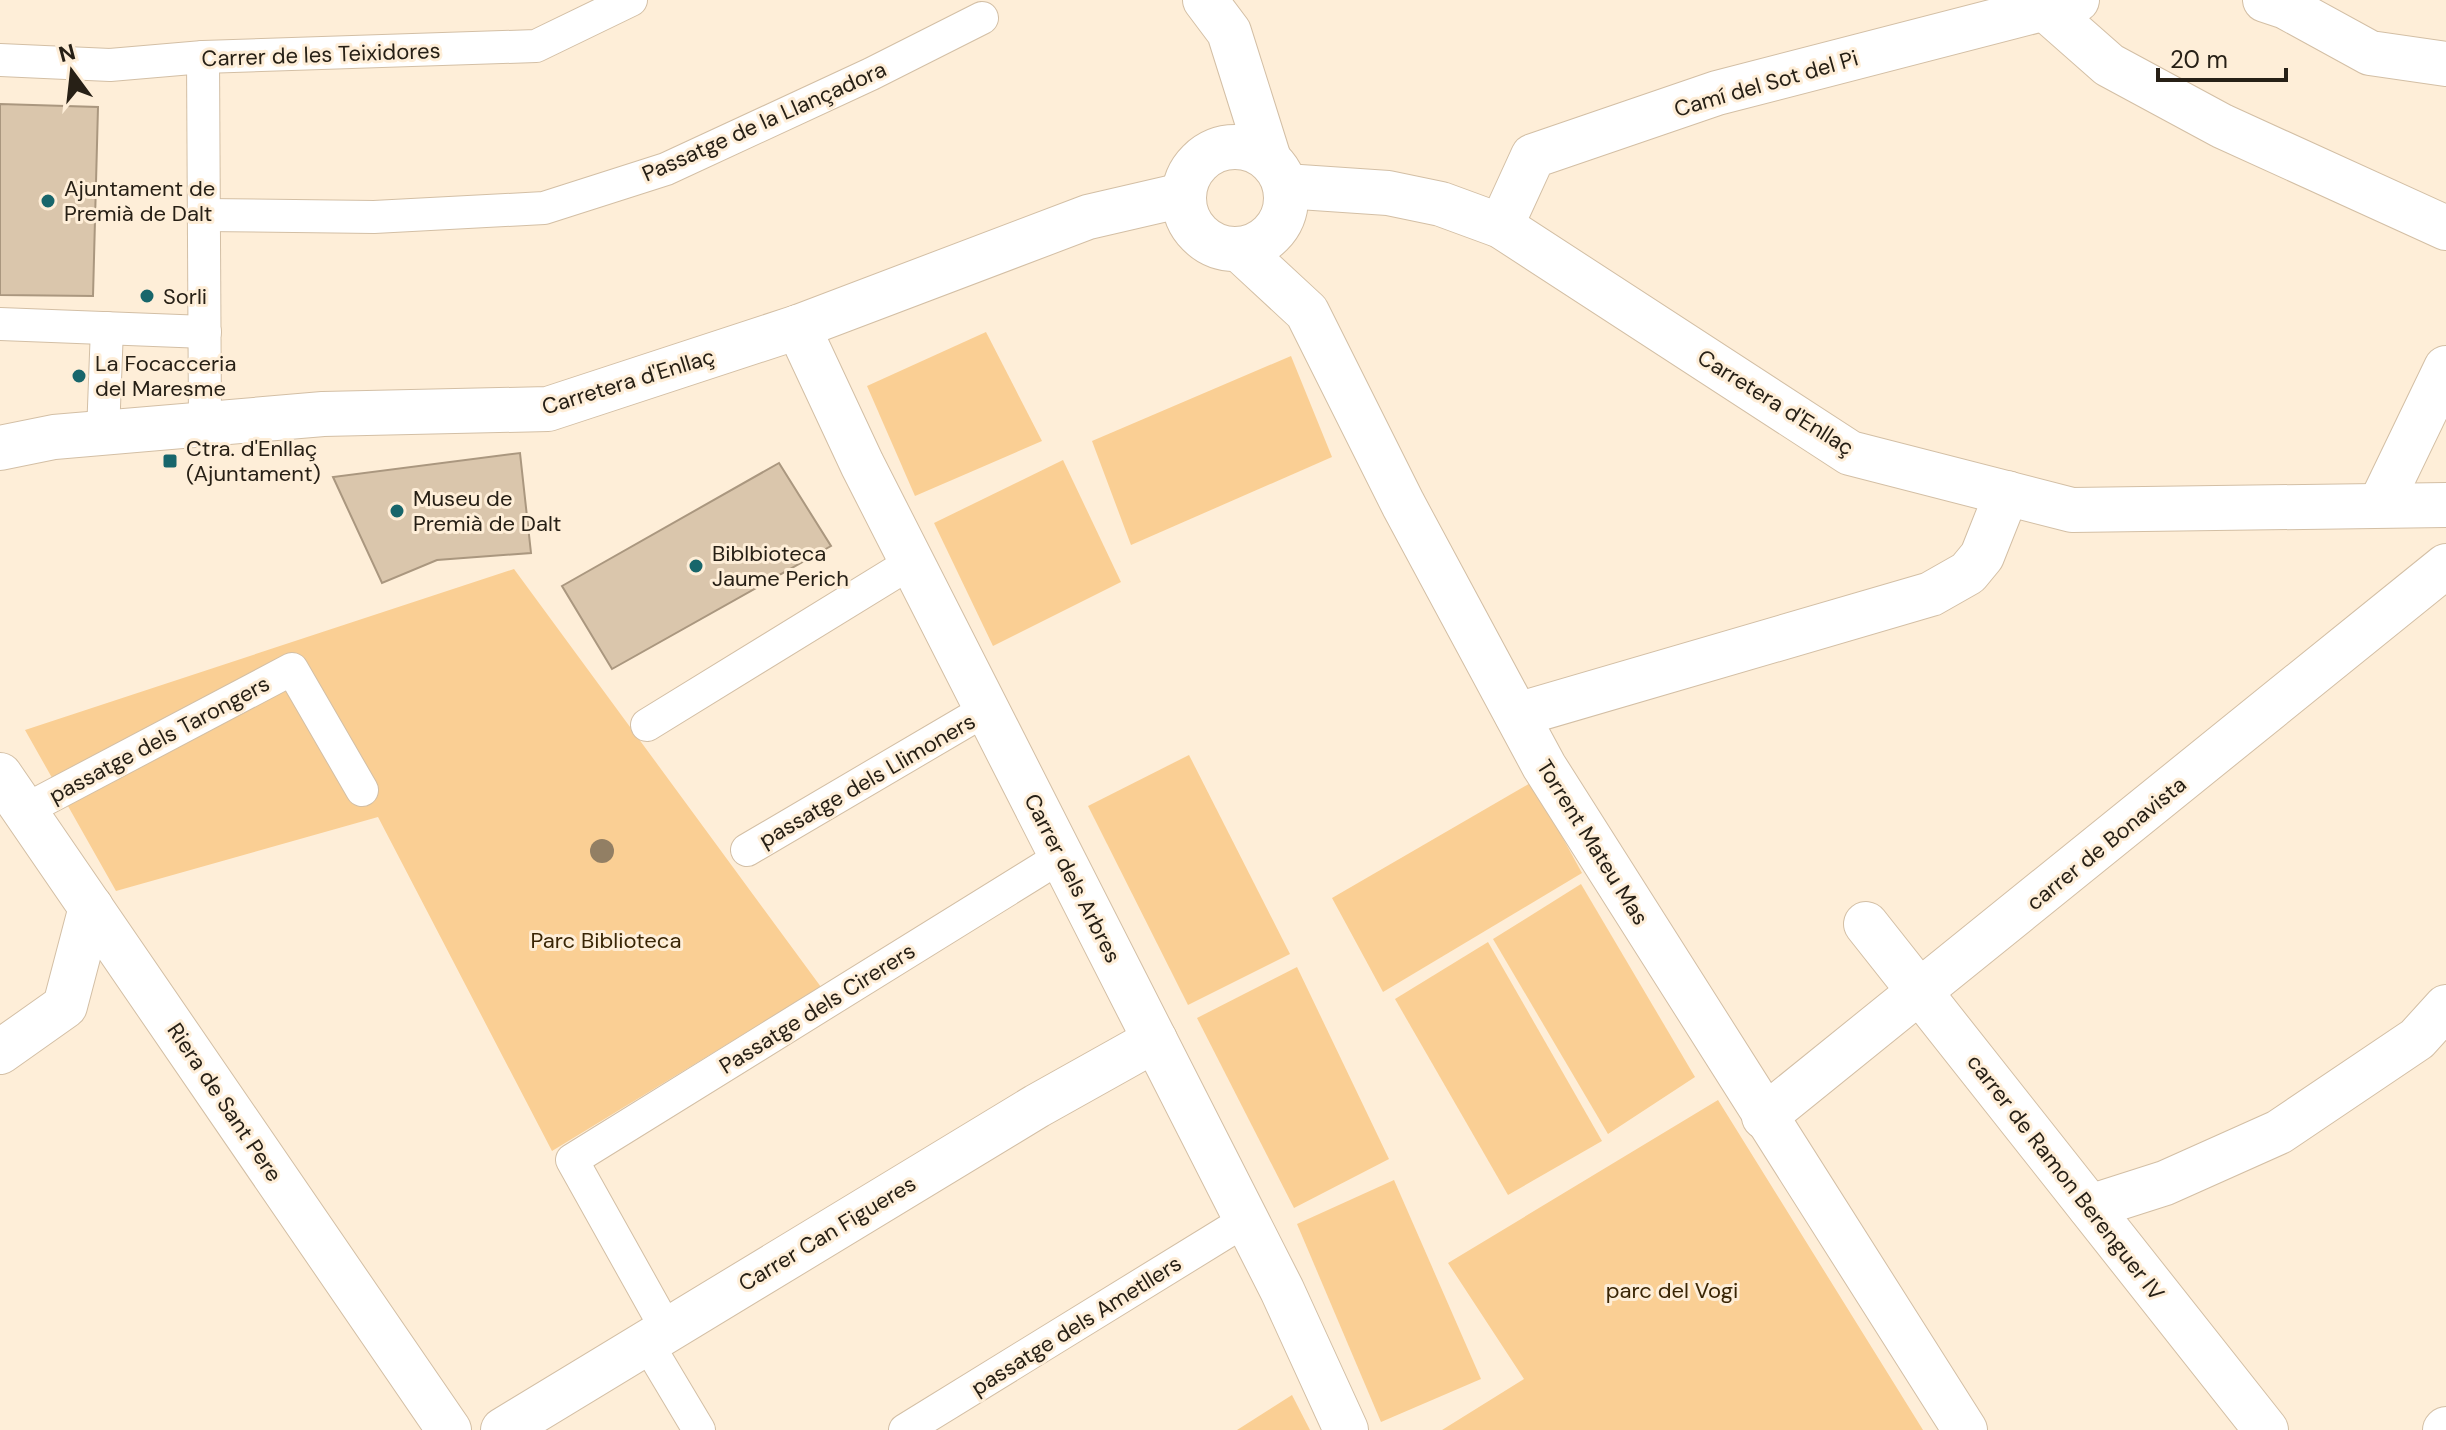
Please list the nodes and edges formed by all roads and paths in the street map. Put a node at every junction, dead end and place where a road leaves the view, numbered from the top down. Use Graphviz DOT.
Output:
graph roads {
  1 [pos="631,0"];
  2 [pos="2265,0"];
  3 [pos="2060,3"];
  4 [pos="1221,11"];
  5 [pos="982,18"];
  6 [pos="203,57"];
  7 [pos="0,60"];
  8 [pos="2446,64"];
  9 [pos="1277,172"];
  10 [pos="1183,195"];
  11 [pos="204,215"];
  12 [pos="1501,226"];
  13 [pos="2446,228"];
  14 [pos="1239,249"];
  15 [pos="0,324"];
  16 [pos="798,327"];
  17 [pos="107,328"];
  18 [pos="205,332"];
  19 [pos="2446,368"];
  20 [pos="205,425"];
  21 [pos="103,433"];
  22 [pos="0,448"];
  23 [pos="2007,493"];
  24 [pos="2380,505"];
  25 [pos="2446,505"];
  26 [pos="912,562"];
  27 [pos="2446,566"];
  28 [pos="987,709"];
  29 [pos="1517,715"];
  30 [pos="647,725"];
  31 [pos="362,790"];
  32 [pos="8,791"];
  33 [pos="747,850"];
  34 [pos="1062,856"];
  35 [pos="91,907"];
  36 [pos="1866,924"];
  37 [pos="1921,993"];
  38 [pos="2446,1007"];
  39 [pos="1155,1040"];
  40 [pos="0,1052"];
  41 [pos="1764,1117"];
  42 [pos="2090,1207"];
  43 [pos="1246,1220"];
  44 [pos="657,1336"];
  45 [pos="449,1430"];
  46 [pos="503,1430"];
  47 [pos="699,1430"];
  48 [pos="905,1430"];
  49 [pos="1346,1430"];
  50 [pos="1965,1430"];
  51 [pos="2266,1430"];
  1 -- 6 [label="street, Carrer de les Teixidores"];
  2 -- 8 [label="street"];
  3 -- 12 [label="street, Camí del Sot del Pi"];
  3 -- 13 [label="street"];
  4 -- 9 [label="street"];
  5 -- 11 [label="street, Passatge de la Llançadora"];
  6 -- 7 [label="street, Carrer de les Teixidores"];
  6 -- 11 [label="street"];
  9 -- 10 [label="street"];
  9 -- 12 [label="street, Carretera d'Enllaç"];
  9 -- 14 [label="street"];
  10 -- 14 [label="street"];
  10 -- 16 [label="street, Carretera d'Enllaç"];
  11 -- 18 [label="street"];
  12 -- 23 [label="street, Carretera d'Enllaç"];
  14 -- 29 [label="street, Torrent Mateu Mas"];
  15 -- 17 [label="street"];
  16 -- 20 [label="street, Carretera d'Enllaç"];
  16 -- 26 [label="street, Carrer dels Arbres"];
  17 -- 18 [label="street"];
  17 -- 21 [label="street"];
  18 -- 20 [label="street"];
  19 -- 24 [label="street"];
  20 -- 21 [label="street, Carretera d'Enllaç"];
  21 -- 22 [label="street, Carretera d'Enllaç"];
  23 -- 24 [label="street, Carretera d'Enllaç"];
  23 -- 29 [label="street"];
  24 -- 25 [label="street, Carretera d'Enllaç"];
  26 -- 28 [label="street, Carrer dels Arbres"];
  26 -- 30 [label="street"];
  27 -- 37 [label="street, carrer de Bonavista"];
  28 -- 33 [label="street, passatge dels Llimoners"];
  28 -- 34 [label="street, Carrer dels Arbres"];
  29 -- 41 [label="street, Torrent Mateu Mas"];
  31 -- 32 [label="street, passatge dels Tarongers"];
  32 -- 35 [label="street, Riera de Sant Pere"];
  34 -- 39 [label="street, Carrer dels Arbres"];
  34 -- 44 [label="street, Passatge dels Cirerers"];
  35 -- 40 [label="street"];
  35 -- 45 [label="street, Riera de Sant Pere"];
  36 -- 37 [label="street, carrer de Ramon Berenguer IV"];
  37 -- 41 [label="street, carrer de Bonavista"];
  37 -- 42 [label="street, carrer de Ramon Berenguer IV"];
  38 -- 42 [label="street"];
  39 -- 43 [label="street, Carrer dels Arbres"];
  39 -- 44 [label="street, Carrer Can Figueres"];
  41 -- 50 [label="street, Torrent Mateu Mas"];
  42 -- 51 [label="street, carrer de Ramon Berenguer IV"];
  43 -- 48 [label="street, passatge dels Ametllers"];
  43 -- 49 [label="street, Carrer dels Arbres"];
  44 -- 46 [label="street, Carrer Can Figueres"];
  44 -- 47 [label="street"];
}
